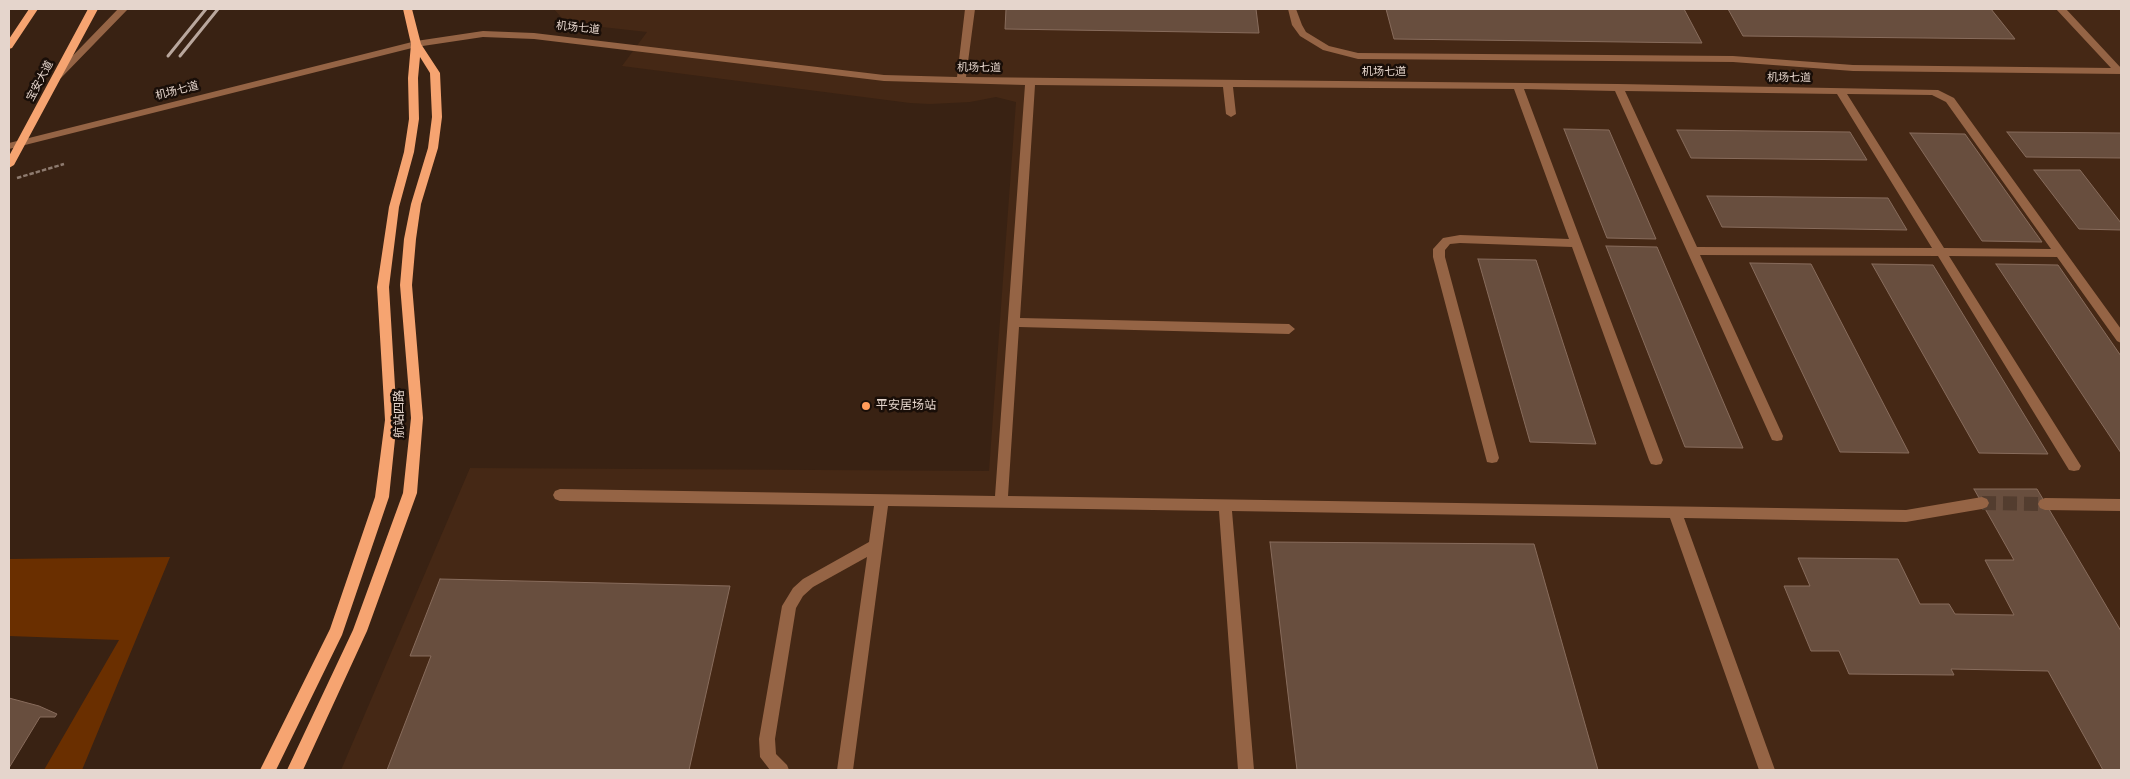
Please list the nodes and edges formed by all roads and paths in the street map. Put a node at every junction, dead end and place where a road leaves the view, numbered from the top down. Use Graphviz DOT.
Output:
graph roads {
  1 [pos="29,9"];
  2 [pos="33,9"];
  3 [pos="94,9"];
  4 [pos="123,9"];
  5 [pos="406,9"];
  6 [pos="970,9"];
  7 [pos="1292,9"];
  8 [pos="2061,9"];
  9 [pos="21,26"];
  10 [pos="416,44"];
  11 [pos="9,46"];
  12 [pos="2120,71"];
  13 [pos="53,81"];
  14 [pos="961,81"];
  15 [pos="1030,82"];
  16 [pos="1228,83"];
  17 [pos="1518,86"];
  18 [pos="1618,87"];
  19 [pos="1841,92"];
  20 [pos="1231,114"];
  21 [pos="21,143"];
  22 [pos="9,146"];
  23 [pos="64,164"];
  24 [pos="9,165"];
  25 [pos="9,180"];
  26 [pos="1577,243"];
  27 [pos="1693,251"];
  28 [pos="1941,253"];
  29 [pos="2060,253"];
  30 [pos="1013,322"];
  31 [pos="1289,329"];
  32 [pos="2121,338"];
  33 [pos="1777,436"];
  34 [pos="1492,458"];
  35 [pos="1656,460"];
  36 [pos="2074,466"];
  37 [pos="560,495"];
  38 [pos="882,500"];
  39 [pos="1001,502"];
  40 [pos="1982,503"];
  41 [pos="2045,504"];
  42 [pos="2121,505"];
  43 [pos="1225,506"];
  44 [pos="1675,513"];
  45 [pos="876,545"];
  46 [pos="268,770"];
  47 [pos="295,770"];
  48 [pos="781,770"];
  49 [pos="845,770"];
  50 [pos="1246,770"];
  51 [pos="1767,770"];
  1 -- 9 [label="main road"];
  2 -- 9 [label="main road"];
  3 -- 13 [label="main road, 宝安大道"];
  4 -- 13 [label="street"];
  5 -- 10 [label="main road, 航站四路"];
  6 -- 14 [label="street"];
  7 -- 12 [label="street"];
  8 -- 12 [label="street"];
  9 -- 11 [label="main road"];
  10 -- 14 [label="street, 机场七道"];
  10 -- 21 [label="street, 机场七道"];
  10 -- 46 [label="main road, 航站四路"];
  10 -- 47 [label="main road, 航站四路"];
  13 -- 21 [label="main road, 宝安大道"];
  14 -- 15 [label="street, 机场七道"];
  15 -- 16 [label="street, 机场七道"];
  15 -- 30 [label="street"];
  16 -- 17 [label="street, 机场七道"];
  16 -- 20 [label="street"];
  17 -- 18 [label="street, 机场七道"];
  17 -- 26 [label="street"];
  18 -- 19 [label="street, 机场七道"];
  18 -- 27 [label="street"];
  19 -- 28 [label="street"];
  19 -- 29 [label="street, 机场七道"];
  21 -- 22 [label="street, 机场七道"];
  21 -- 24 [label="main road, 宝安大道"];
  23 -- 25 [label="path"];
  26 -- 34 [label="street"];
  26 -- 35 [label="street"];
  27 -- 28 [label="street"];
  27 -- 33 [label="street"];
  28 -- 29 [label="street"];
  28 -- 36 [label="street"];
  29 -- 32 [label="street"];
  30 -- 31 [label="street"];
  30 -- 39 [label="street"];
  37 -- 38 [label="street"];
  38 -- 39 [label="street"];
  38 -- 45 [label="street"];
  39 -- 43 [label="street"];
  40 -- 44 [label="street"];
  41 -- 42 [label="street"];
  43 -- 44 [label="street"];
  43 -- 50 [label="street"];
  44 -- 51 [label="street"];
  45 -- 48 [label="street"];
  45 -- 49 [label="street"];
}
